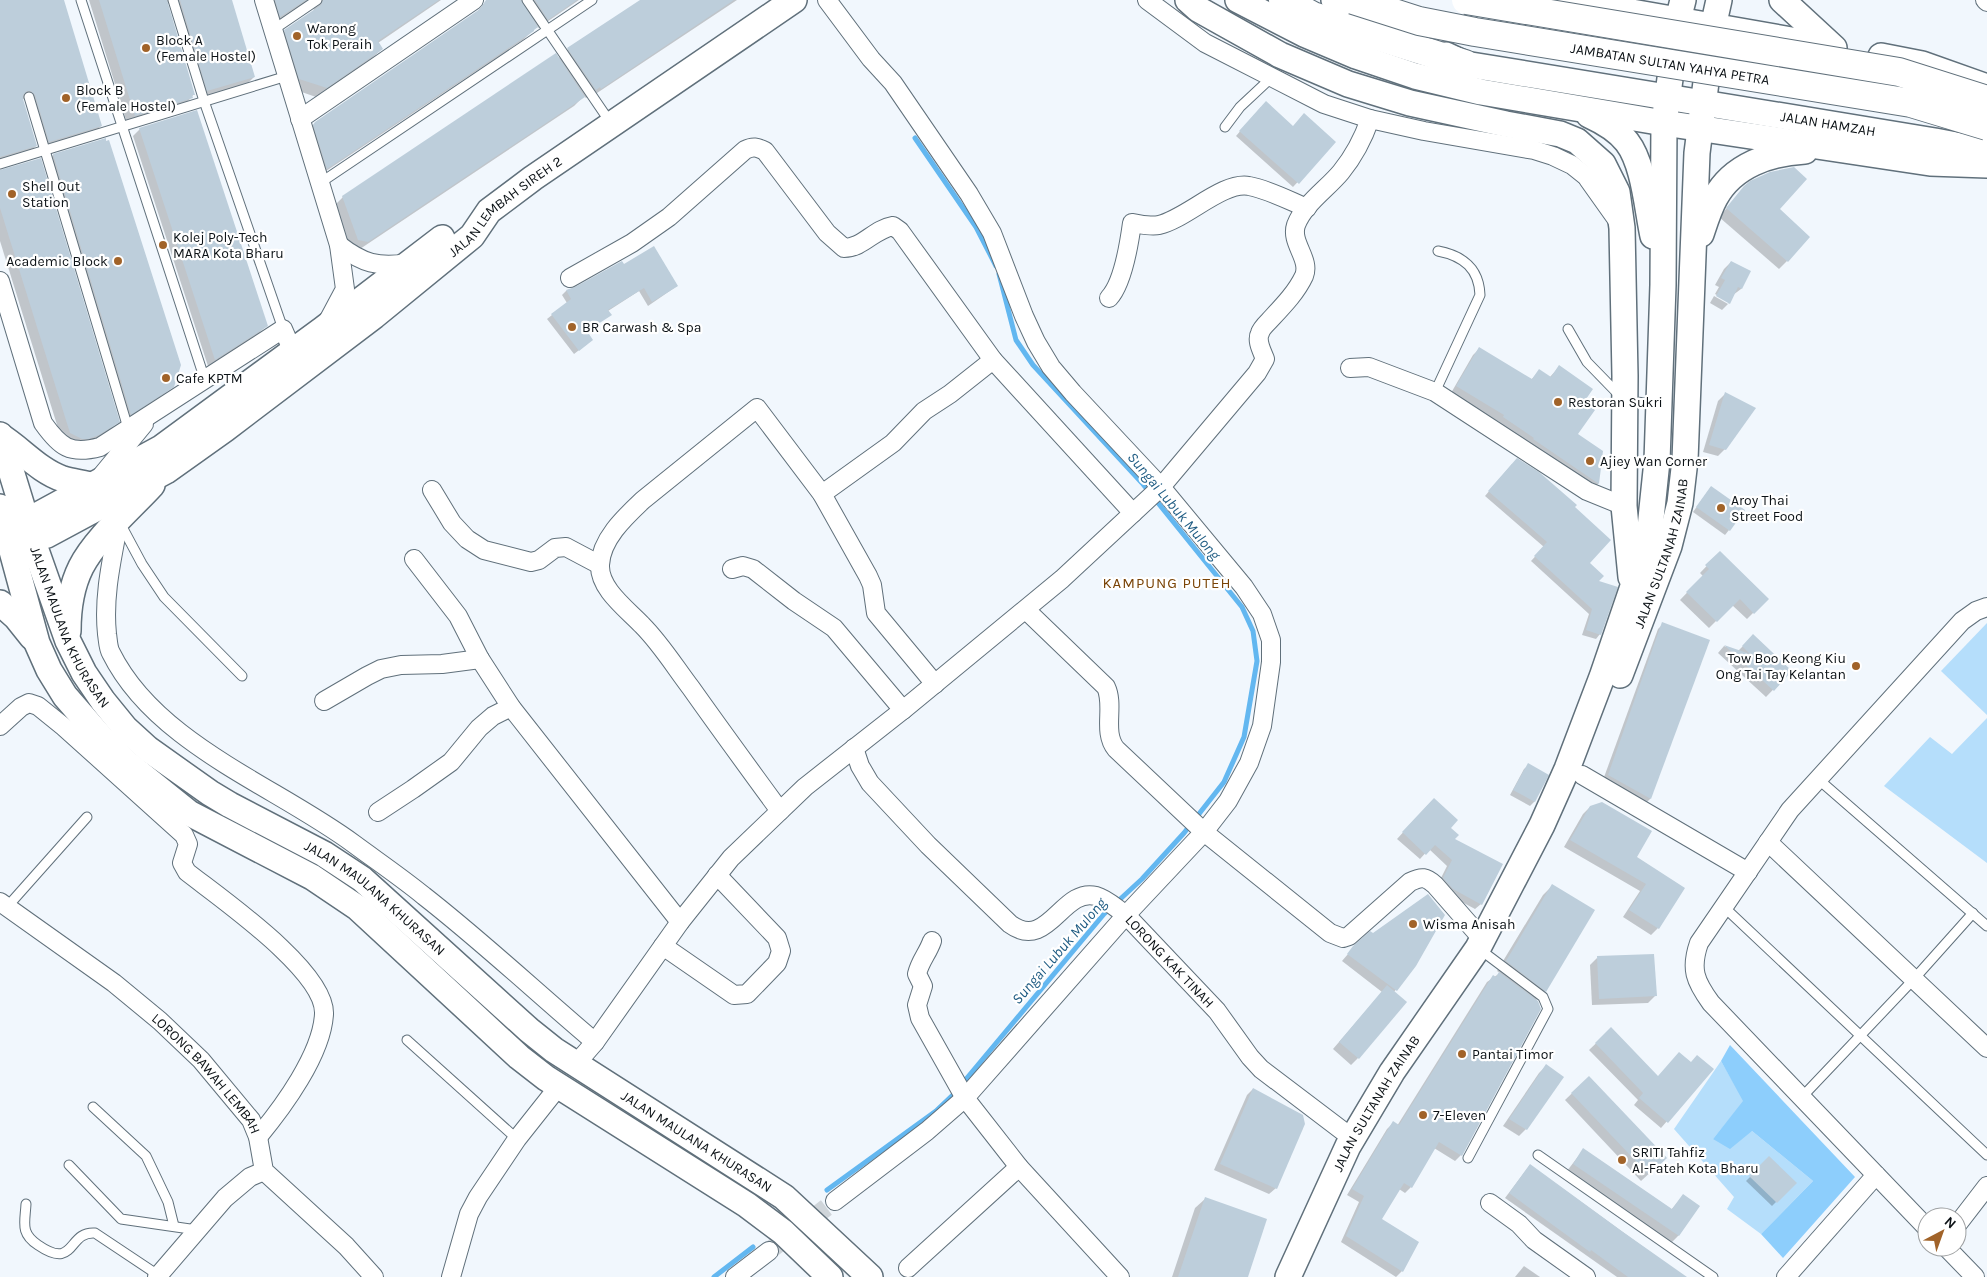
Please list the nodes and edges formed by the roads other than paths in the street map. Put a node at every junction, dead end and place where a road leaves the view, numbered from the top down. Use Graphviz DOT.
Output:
graph roads {
  1 [pos="81,0"];
  2 [pos="173,0"];
  3 [pos="264,0"];
  4 [pos="318,0"];
  5 [pos="474,0"];
  6 [pos="527,0"];
  7 [pos="592,0"];
  8 [pos="827,0"];
  9 [pos="1147,0"];
  10 [pos="1188,0"];
  11 [pos="1238,0"];
  12 [pos="1283,0"];
  13 [pos="1334,0"];
  14 [pos="1353,0"];
  15 [pos="1466,0"];
  16 [pos="1563,0"];
  17 [pos="1719,0"];
  18 [pos="1782,0"];
  19 [pos="787,2"];
  20 [pos="1681,10"];
  21 [pos="1713,26"];
  22 [pos="273,30"];
  23 [pos="548,30"];
  24 [pos="1834,48"];
  25 [pos="1465,64"];
  26 [pos="287,76"];
  27 [pos="1271,78"];
  28 [pos="1987,86"];
  29 [pos="29,97"];
  30 [pos="1668,97"];
  31 [pos="1987,100"];
  32 [pos="204,101"];
  33 [pos="1703,103"];
  34 [pos="1574,108"];
  35 [pos="300,119"];
  36 [pos="1370,119"];
  37 [pos="1664,123"];
  38 [pos="612,124"];
  39 [pos="1832,124"];
  40 [pos="1987,126"];
  41 [pos="122,127"];
  42 [pos="1225,127"];
  43 [pos="1700,128"];
  44 [pos="46,150"];
  45 [pos="1987,151"];
  46 [pos="1862,152"];
  47 [pos="0,164"];
  48 [pos="1987,165"];
  49 [pos="1600,180"];
  50 [pos="320,183"];
  51 [pos="1307,208"];
  52 [pos="489,212"];
  53 [pos="339,245"];
  54 [pos="1438,251"];
  55 [pos="1693,256"];
  56 [pos="412,262"];
  57 [pos="570,278"];
  58 [pos="0,281"];
  59 [pos="1663,285"];
  60 [pos="1109,298"];
  61 [pos="6,319"];
  62 [pos="283,329"];
  63 [pos="324,329"];
  64 [pos="1568,329"];
  65 [pos="293,352"];
  66 [pos="993,360"];
  67 [pos="1350,368"];
  68 [pos="205,380"];
  69 [pos="1435,392"];
  70 [pos="1625,400"];
  71 [pos="1659,404"];
  72 [pos="153,413"];
  73 [pos="128,428"];
  74 [pos="0,435"];
  75 [pos="166,471"];
  76 [pos="94,486"];
  77 [pos="1159,489"];
  78 [pos="432,490"];
  79 [pos="822,494"];
  80 [pos="1624,506"];
  81 [pos="1133,513"];
  82 [pos="119,521"];
  83 [pos="11,530"];
  84 [pos="414,560"];
  85 [pos="600,565"];
  86 [pos="732,569"];
  87 [pos="1632,590"];
  88 [pos="0,603"];
  89 [pos="1987,607"];
  90 [pos="1026,610"];
  91 [pos="68,641"];
  92 [pos="37,643"];
  93 [pos="480,659"];
  94 [pos="242,676"];
  95 [pos="935,684"];
  96 [pos="324,701"];
  97 [pos="511,707"];
  98 [pos="903,710"];
  99 [pos="0,726"];
  100 [pos="854,748"];
  101 [pos="1582,775"];
  102 [pos="1818,779"];
  103 [pos="780,811"];
  104 [pos="378,812"];
  105 [pos="87,817"];
  106 [pos="1204,832"];
  107 [pos="1768,842"];
  108 [pos="1748,872"];
  109 [pos="717,875"];
  110 [pos="4,905"];
  111 [pos="1724,906"];
  112 [pos="1973,913"];
  113 [pos="1126,915"];
  114 [pos="680,922"];
  115 [pos="1987,926"];
  116 [pos="932,941"];
  117 [pos="1481,944"];
  118 [pos="663,946"];
  119 [pos="1914,979"];
  120 [pos="1861,1035"];
  121 [pos="407,1040"];
  122 [pos="595,1042"];
  123 [pos="1987,1048"];
  124 [pos="582,1057"];
  125 [pos="555,1091"];
  126 [pos="1802,1097"];
  127 [pos="965,1098"];
  128 [pos="93,1107"];
  129 [pos="258,1137"];
  130 [pos="1352,1138"];
  131 [pos="517,1139"];
  132 [pos="1538,1155"];
  133 [pos="1987,1155"];
  134 [pos="1468,1158"];
  135 [pos="69,1164"];
  136 [pos="1019,1167"];
  137 [pos="264,1171"];
  138 [pos="1876,1175"];
  139 [pos="1987,1186"];
  140 [pos="835,1201"];
  141 [pos="1490,1203"];
  142 [pos="26,1204"];
  143 [pos="1967,1213"];
  144 [pos="1917,1218"];
  145 [pos="174,1226"];
  146 [pos="197,1230"];
  147 [pos="769,1251"];
  148 [pos="1955,1257"];
  149 [pos="908,1268"];
  150 [pos="158,1276"];
  151 [pos="1289,1276"];
  152 [pos="374,1277"];
  153 [pos="451,1277"];
  154 [pos="735,1277"];
  155 [pos="830,1277"];
  156 [pos="870,1277"];
  157 [pos="1120,1277"];
  158 [pos="1586,1277"];
  159 [pos="1713,1277"];
  160 [pos="1786,1277"];
  161 [pos="1974,1277"];
  1 -- 41 [label="lane"];
  2 -- 32 [label="lane"];
  3 -- 22 [label="street"];
  4 -- 22 [label="lane"];
  5 -- 35 [label="street"];
  6 -- 23 [label="lane"];
  7 -- 23 [label="lane"];
  8 -- 77 [label="street"];
  9 -- 27 [label="street"];
  10 -- 49 [label="street"];
  11 -- 34 [label="street"];
  12 -- 25 [label="highway"];
  13 -- 25 [label="street, JALAN HAMZAH"];
  14 -- 40 [label="highway, JAMBATAN SULTAN YAHYA PETRA, bridge"];
  15 -- 31 [label="highway, JAMBATAN SULTAN YAHYA PETRA, bridge"];
  16 -- 20 [label="street"];
  17 -- 21 [label="street, JALAN SULTANAH ZAINAB"];
  18 -- 24 [label="street"];
  19 -- 38 [label="street, JALAN LEMBAH SIREH 2"];
  20 -- 21 [label="street"];
  20 -- 30 [label="street, JALAN SULTANAH ZAINAB"];
  21 -- 24 [label="street"];
  21 -- 33 [label="street, JALAN SULTANAH ZAINAB"];
  22 -- 26 [label="street"];
  23 -- 38 [label="lane"];
  23 -- 50 [label="lane"];
  24 -- 28 [label="street"];
  24 -- 39 [label="street"];
  25 -- 30 [label="street, JALAN HAMZAH"];
  26 -- 32 [label="lane"];
  26 -- 35 [label="street"];
  27 -- 36 [label="street"];
  27 -- 42 [label="lane"];
  29 -- 44 [label="lane"];
  30 -- 33 [label="street, JALAN HAMZAH"];
  30 -- 37 [label="street, JALAN SULTANAH ZAINAB"];
  32 -- 41 [label="lane"];
  32 -- 62 [label="lane"];
  33 -- 39 [label="street, JALAN HAMZAH"];
  33 -- 43 [label="street, JALAN SULTANAH ZAINAB"];
  34 -- 37 [label="street"];
  34 -- 59 [label="street"];
  35 -- 50 [label="street"];
  36 -- 49 [label="street"];
  36 -- 51 [label="street"];
  37 -- 43 [label="street"];
  37 -- 59 [label="street, JALAN SULTANAH ZAINAB"];
  38 -- 52 [label="street, JALAN LEMBAH SIREH 2"];
  39 -- 45 [label="street, JALAN HAMZAH"];
  41 -- 44 [label="lane"];
  41 -- 68 [label="lane"];
  43 -- 46 [label="street"];
  43 -- 55 [label="street, JALAN SULTANAH ZAINAB"];
  44 -- 47 [label="lane"];
  44 -- 73 [label="lane"];
  46 -- 48 [label="street"];
  46 -- 55 [label="street"];
  49 -- 70 [label="street"];
  50 -- 53 [label="street"];
  51 -- 60 [label="street"];
  51 -- 77 [label="street"];
  52 -- 56 [label="street"];
  52 -- 75 [label="street, JALAN LEMBAH SIREH 2"];
  53 -- 56 [label="street"];
  53 -- 63 [label="street"];
  54 -- 69 [label="lane"];
  55 -- 101 [label="street, JALAN SULTANAH ZAINAB"];
  56 -- 63 [label="street"];
  57 -- 66 [label="street"];
  58 -- 61 [label="street"];
  59 -- 71 [label="street, JALAN SULTANAH ZAINAB"];
  61 -- 73 [label="street"];
  62 -- 65 [label="street"];
  62 -- 68 [label="street"];
  63 -- 65 [label="street"];
  64 -- 70 [label="lane"];
  65 -- 76 [label="street"];
  66 -- 79 [label="street"];
  66 -- 81 [label="street"];
  67 -- 69 [label="street"];
  68 -- 72 [label="street"];
  69 -- 80 [label="street"];
  70 -- 71 [label="lane"];
  70 -- 80 [label="street"];
  71 -- 87 [label="street, JALAN SULTANAH ZAINAB"];
  72 -- 73 [label="street"];
  72 -- 76 [label="street"];
  74 -- 76 [label="street"];
  74 -- 83 [label="street, JALAN MAULANA KHURASAN"];
  75 -- 82 [label="street"];
  75 -- 83 [label="street"];
  76 -- 83 [label="street"];
  77 -- 81 [label="street"];
  77 -- 106 [label="street"];
  78 -- 85 [label="street"];
  79 -- 85 [label="street"];
  79 -- 95 [label="street"];
  80 -- 87 [label="street"];
  81 -- 90 [label="street"];
  82 -- 91 [label="street"];
  82 -- 94 [label="lane"];
  82 -- 122 [label="street"];
  83 -- 91 [label="street, JALAN MAULANA KHURASAN"];
  83 -- 92 [label="street, JALAN MAULANA KHURASAN"];
  84 -- 93 [label="street"];
  85 -- 103 [label="street"];
  86 -- 98 [label="street"];
  87 -- 117 [label="street, JALAN SULTANAH ZAINAB"];
  88 -- 92 [label="street"];
  89 -- 102 [label="street"];
  90 -- 95 [label="street"];
  90 -- 106 [label="street"];
  91 -- 156 [label="street, JALAN MAULANA KHURASAN"];
  92 -- 155 [label="street, JALAN MAULANA KHURASAN"];
  93 -- 96 [label="street"];
  93 -- 97 [label="street"];
  95 -- 98 [label="street"];
  97 -- 104 [label="street"];
  97 -- 114 [label="street"];
  98 -- 100 [label="street"];
  99 -- 129 [label="street"];
  100 -- 103 [label="street"];
  100 -- 113 [label="street, LORONG KAK TINAH"];
  101 -- 108 [label="street"];
  101 -- 117 [label="street, JALAN SULTANAH ZAINAB"];
  102 -- 107 [label="street"];
  102 -- 112 [label="lane"];
  103 -- 109 [label="street"];
  105 -- 110 [label="lane"];
  106 -- 113 [label="street"];
  106 -- 117 [label="street"];
  107 -- 108 [label="street"];
  107 -- 119 [label="street"];
  108 -- 111 [label="street"];
  109 -- 114 [label="street"];
  109 -- 118 [label="street"];
  110 -- 129 [label="street, LORONG BAWAH LEMBAH"];
  111 -- 120 [label="lane"];
  111 -- 126 [label="street"];
  112 -- 115 [label="lane"];
  112 -- 119 [label="lane"];
  113 -- 127 [label="street"];
  113 -- 130 [label="street, LORONG KAK TINAH"];
  114 -- 118 [label="street"];
  116 -- 127 [label="street"];
  117 -- 130 [label="street, JALAN SULTANAH ZAINAB"];
  117 -- 134 [label="lane"];
  118 -- 122 [label="street"];
  119 -- 120 [label="lane"];
  119 -- 123 [label="street"];
  120 -- 126 [label="lane"];
  120 -- 133 [label="lane"];
  121 -- 131 [label="lane"];
  122 -- 124 [label="street"];
  125 -- 131 [label="street"];
  126 -- 138 [label="street"];
  127 -- 136 [label="street"];
  127 -- 140 [label="street"];
  128 -- 145 [label="lane"];
  129 -- 137 [label="street, LORONG BAWAH LEMBAH"];
  130 -- 151 [label="street, JALAN SULTANAH ZAINAB"];
  131 -- 153 [label="street"];
  132 -- 159 [label="lane"];
  135 -- 145 [label="lane"];
  136 -- 149 [label="street"];
  136 -- 157 [label="street"];
  137 -- 146 [label="street"];
  137 -- 152 [label="street"];
  138 -- 144 [label="street"];
  138 -- 160 [label="street"];
  139 -- 143 [label="street"];
  141 -- 158 [label="street"];
  142 -- 150 [label="lane"];
  145 -- 146 [label="lane"];
  146 -- 150 [label="street"];
  147 -- 154 [label="street"];
  148 -- 161 [label="street"];
}
